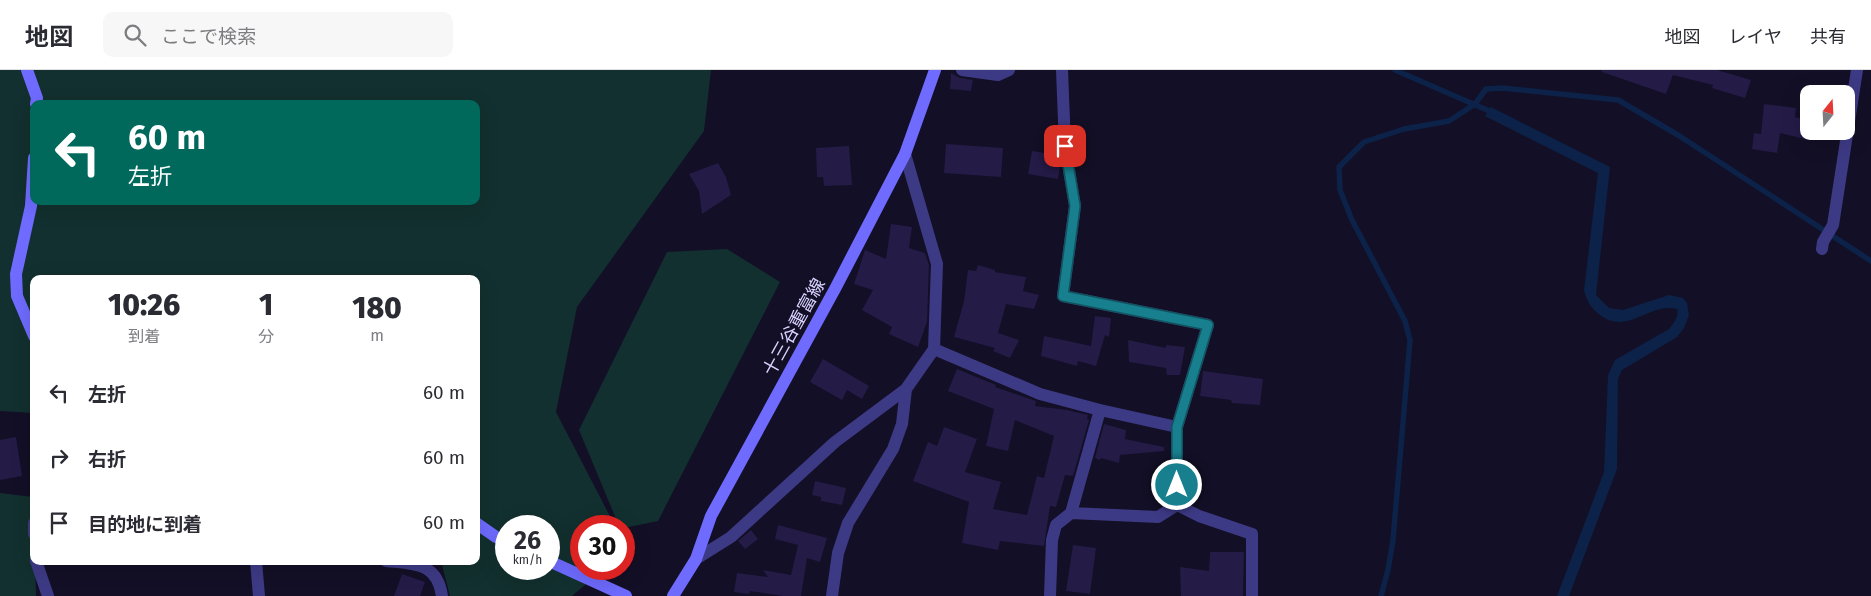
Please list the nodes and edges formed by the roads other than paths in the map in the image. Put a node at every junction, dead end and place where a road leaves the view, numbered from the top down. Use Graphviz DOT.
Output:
graph roads {
  1 [pos="27,70"];
  2 [pos="935,70"];
  3 [pos="962,70"];
  4 [pos="1009,70"];
  5 [pos="1062,70"];
  6 [pos="1857,70"];
  7 [pos="37,100"];
  8 [pos="906,154"];
  9 [pos="31,205"];
  10 [pos="1823,245"];
  11 [pos="30,327"];
  12 [pos="934,349"];
  13 [pos="906,389"];
  14 [pos="1100,410"];
  15 [pos="1177,427"];
  16 [pos="1178,504"];
  17 [pos="1071,513"];
  18 [pos="480,526"];
  19 [pos="495,536"];
  20 [pos="696,559"];
  21 [pos="37,565"];
  22 [pos="256,565"];
  23 [pos="418,565"];
  24 [pos="560,566"];
  25 [pos="48,596"];
  26 [pos="259,596"];
  27 [pos="442,596"];
  28 [pos="626,596"];
  29 [pos="673,596"];
  30 [pos="832,596"];
  31 [pos="1050,596"];
  32 [pos="1252,596"];
  1 -- 7 [label="main road"];
  2 -- 8 [label="main road, 十三谷重富線"];
  3 -- 4 [label="street"];
  5 -- 15 [label="street"];
  6 -- 10 [label="street"];
  8 -- 12 [label="street"];
  8 -- 20 [label="main road, 十三谷重富線"];
  9 -- 11 [label="main road"];
  12 -- 13 [label="street"];
  12 -- 14 [label="street"];
  13 -- 20 [label="street"];
  13 -- 30 [label="street"];
  14 -- 15 [label="street"];
  14 -- 17 [label="street"];
  15 -- 16 [label="street"];
  16 -- 17 [label="street"];
  16 -- 32 [label="street"];
  17 -- 31 [label="street"];
  18 -- 19 [label="main road"];
  20 -- 29 [label="main road, 十三谷重富線"];
  21 -- 25 [label="street"];
  22 -- 26 [label="street"];
  23 -- 27 [label="street"];
  24 -- 28 [label="main road"];
}
